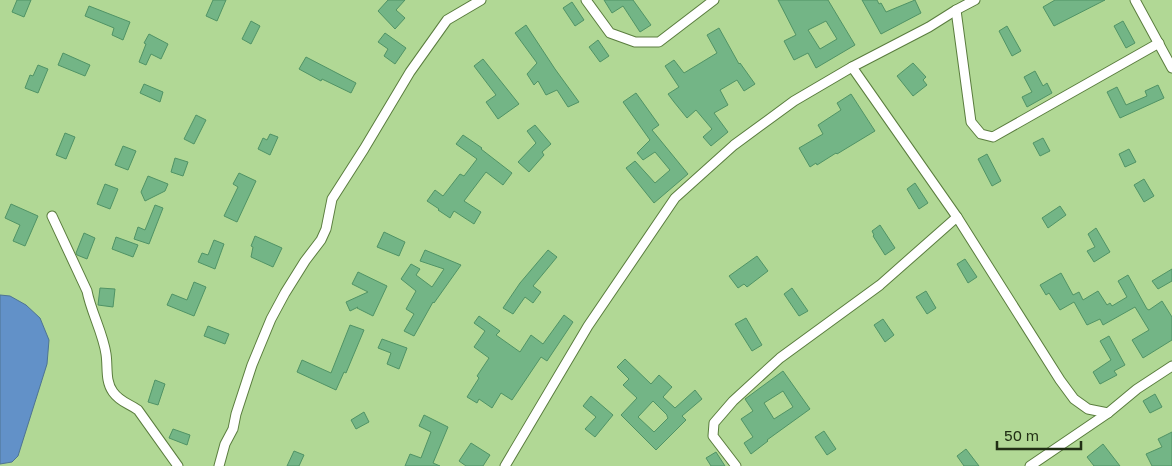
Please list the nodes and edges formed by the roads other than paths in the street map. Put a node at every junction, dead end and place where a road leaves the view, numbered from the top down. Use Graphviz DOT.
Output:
graph roads {
  1 [pos="481,0"];
  2 [pos="586,0"];
  3 [pos="714,0"];
  4 [pos="975,0"];
  5 [pos="1135,0"];
  6 [pos="956,10"];
  7 [pos="1159,43"];
  8 [pos="852,68"];
  9 [pos="1172,68"];
  10 [pos="52,216"];
  11 [pos="957,217"];
  12 [pos="1172,366"];
  13 [pos="1108,413"];
  14 [pos="1036,464"];
  15 [pos="178,466"];
  16 [pos="219,466"];
  17 [pos="505,466"];
  18 [pos="736,466"];
  1 -- 16 [label="street"];
  2 -- 3 [label="street"];
  4 -- 6 [label="street"];
  5 -- 7 [label="street"];
  6 -- 7 [label="street"];
  6 -- 8 [label="street"];
  7 -- 9 [label="street"];
  8 -- 11 [label="street"];
  8 -- 17 [label="street"];
  10 -- 15 [label="street"];
  11 -- 13 [label="street"];
  11 -- 18 [label="street"];
  12 -- 13 [label="street"];
  13 -- 14 [label="street"];
}
